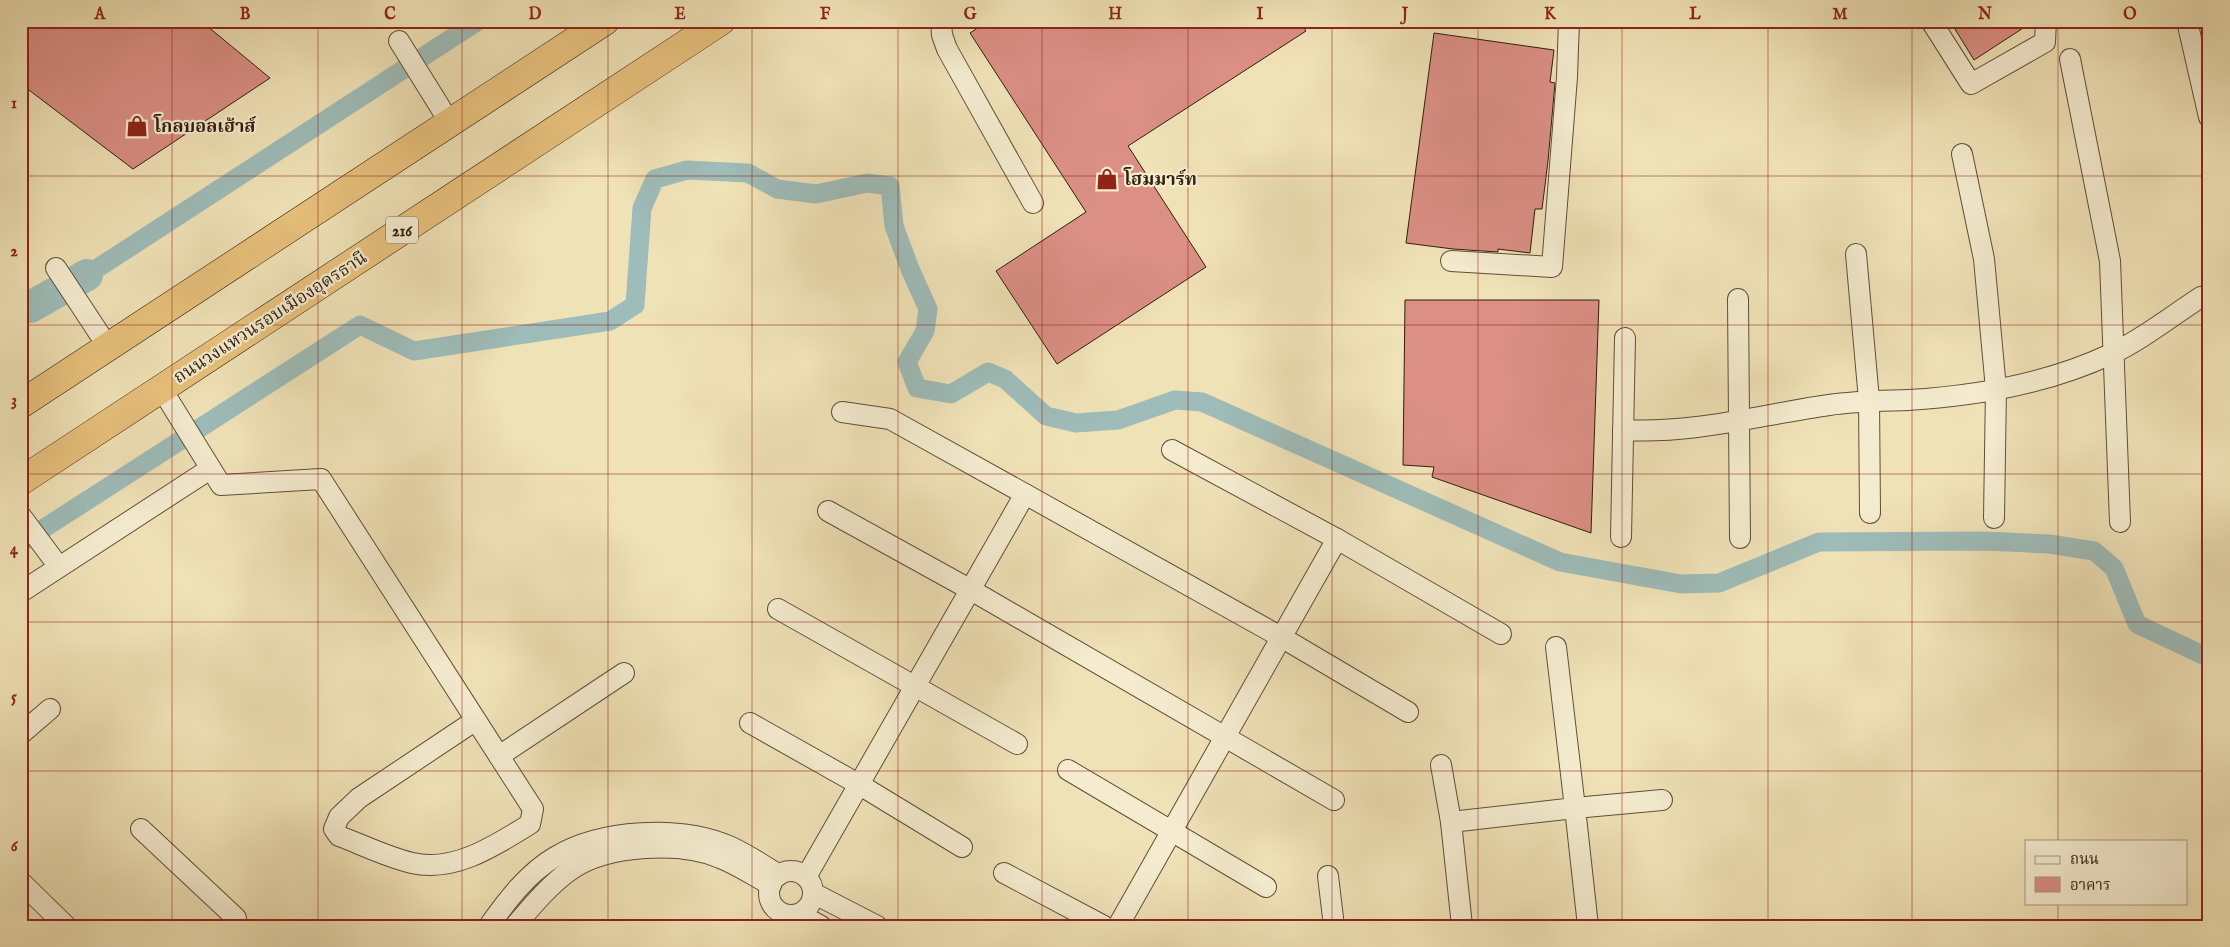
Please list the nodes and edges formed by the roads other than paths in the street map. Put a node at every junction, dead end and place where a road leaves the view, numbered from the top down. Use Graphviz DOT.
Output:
graph roads {
  1 [pos="604,21"];
  2 [pos="721,21"];
  3 [pos="941,21"];
  4 [pos="1568,21"];
  5 [pos="1931,21"];
  6 [pos="2046,21"];
  7 [pos="2187,21"];
  8 [pos="399,41"];
  9 [pos="2070,59"];
  10 [pos="2209,117"];
  11 [pos="450,123"];
  12 [pos="1962,154"];
  13 [pos="1033,203"];
  14 [pos="1856,254"];
  15 [pos="1451,261"];
  16 [pos="56,268"];
  17 [pos="2209,296"];
  18 [pos="1738,300"];
  19 [pos="1625,338"];
  20 [pos="108,348"];
  21 [pos="2112,354"];
  22 [pos="161,388"];
  23 [pos="1996,389"];
  24 [pos="1870,400"];
  25 [pos="21,404"];
  26 [pos="842,412"];
  27 [pos="1739,422"];
  28 [pos="1623,430"];
  29 [pos="1172,450"];
  30 [pos="207,462"];
  31 [pos="21,481"];
  32 [pos="1025,494"];
  33 [pos="828,511"];
  34 [pos="1870,513"];
  35 [pos="21,516"];
  36 [pos="1994,518"];
  37 [pos="2120,522"];
  38 [pos="1621,537"];
  39 [pos="1740,538"];
  40 [pos="1337,539"];
  41 [pos="55,561"];
  42 [pos="970,590"];
  43 [pos="21,592"];
  44 [pos="778,609"];
  45 [pos="1501,634"];
  46 [pos="1282,637"];
  47 [pos="1556,647"];
  48 [pos="624,673"];
  49 [pos="915,687"];
  50 [pos="50,708"];
  51 [pos="1408,712"];
  52 [pos="476,720"];
  53 [pos="750,723"];
  54 [pos="21,734"];
  55 [pos="1225,736"];
  56 [pos="1017,744"];
  57 [pos="499,756"];
  58 [pos="1441,765"];
  59 [pos="1068,770"];
  60 [pos="860,785"];
  61 [pos="1334,800"];
  62 [pos="1662,800"];
  63 [pos="1575,808"];
  64 [pos="1450,822"];
  65 [pos="141,829"];
  66 [pos="1171,833"];
  67 [pos="962,848"];
  68 [pos="1004,873"];
  69 [pos="1328,876"];
  70 [pos="775,880"];
  71 [pos="21,882"];
  72 [pos="810,885"];
  73 [pos="1266,887"];
  74 [pos="799,914"];
  75 [pos="237,923"];
  76 [pos="66,926"];
  77 [pos="489,926"];
  78 [pos="515,926"];
  79 [pos="821,926"];
  80 [pos="877,926"];
  81 [pos="1104,926"];
  82 [pos="1118,926"];
  83 [pos="1334,926"];
  84 [pos="1462,926"];
  85 [pos="1588,926"];
  1 -- 11 [label="highway"];
  2 -- 22 [label="highway, ถนนวงแหวนรอบเมืองอุดรธานี / 216"];
  3 -- 13 [label="street"];
  4 -- 15 [label="street"];
  5 -- 6 [label="street"];
  7 -- 10 [label="street"];
  8 -- 11 [label="street"];
  9 -- 21 [label="street"];
  11 -- 20 [label="highway"];
  12 -- 23 [label="street"];
  14 -- 24 [label="street"];
  16 -- 20 [label="street"];
  17 -- 21 [label="street"];
  18 -- 27 [label="street"];
  19 -- 28 [label="street"];
  20 -- 25 [label="highway"];
  21 -- 23 [label="street"];
  21 -- 37 [label="street"];
  22 -- 30 [label="street"];
  22 -- 31 [label="highway, ถนนวงแหวนรอบเมืองอุดรธานี / 216"];
  23 -- 24 [label="street"];
  23 -- 36 [label="street"];
  24 -- 27 [label="street"];
  24 -- 34 [label="street"];
  26 -- 32 [label="street"];
  27 -- 28 [label="street"];
  27 -- 39 [label="street"];
  28 -- 38 [label="street"];
  29 -- 40 [label="street"];
  30 -- 41 [label="street"];
  30 -- 52 [label="street"];
  32 -- 42 [label="street"];
  32 -- 46 [label="street"];
  33 -- 42 [label="street"];
  35 -- 41 [label="street"];
  40 -- 45 [label="street"];
  40 -- 46 [label="street"];
  41 -- 43 [label="street"];
  42 -- 49 [label="street"];
  42 -- 55 [label="street"];
  44 -- 49 [label="street"];
  46 -- 51 [label="street"];
  46 -- 55 [label="street"];
  47 -- 63 [label="street"];
  48 -- 57 [label="street"];
  49 -- 56 [label="street"];
  49 -- 60 [label="street"];
  50 -- 54 [label="street"];
  52 -- 57 [label="street"];
  52 -- 57 [label="street"];
  53 -- 60 [label="street"];
  55 -- 61 [label="street"];
  55 -- 66 [label="street"];
  58 -- 64 [label="street"];
  59 -- 66 [label="street"];
  60 -- 67 [label="street"];
  60 -- 72 [label="street"];
  62 -- 63 [label="street"];
  63 -- 64 [label="street"];
  63 -- 85 [label="street"];
  64 -- 84 [label="street"];
  65 -- 75 [label="street"];
  66 -- 73 [label="street"];
  66 -- 82 [label="street"];
  68 -- 81 [label="street"];
  69 -- 83 [label="street"];
  70 -- 72 [label="street"];
  70 -- 74 [label="street"];
  70 -- 77 [label="street"];
  70 -- 78 [label="street"];
  71 -- 76 [label="street"];
  72 -- 74 [label="street"];
  72 -- 80 [label="street"];
  74 -- 79 [label="street"];
}
